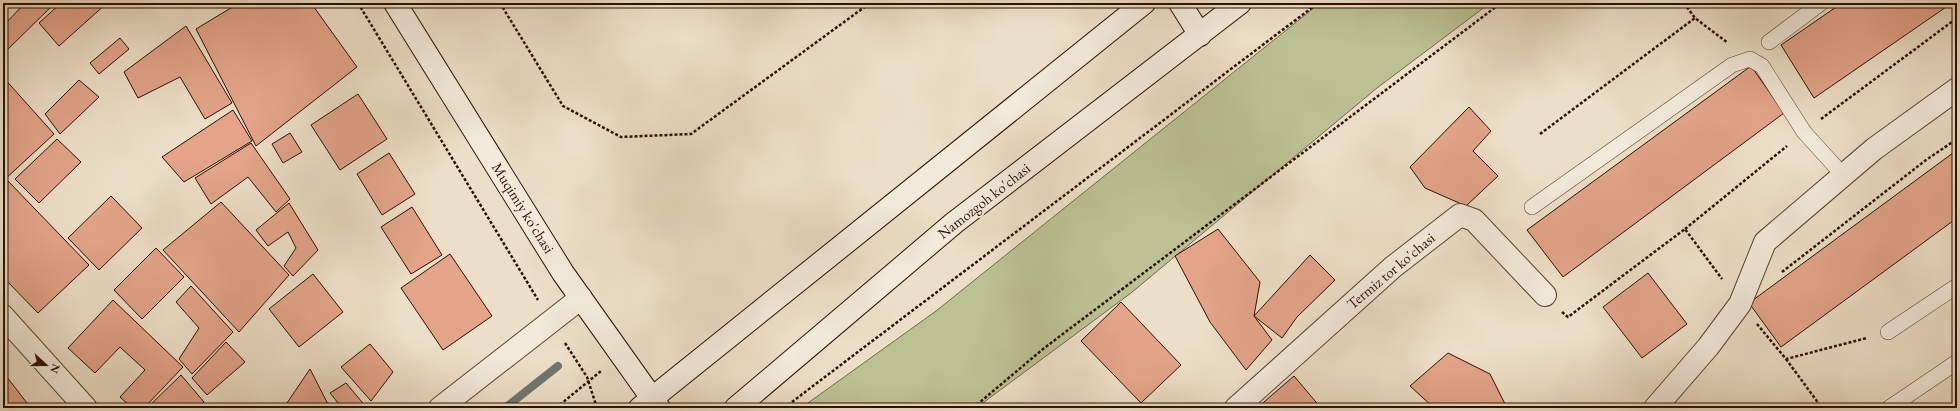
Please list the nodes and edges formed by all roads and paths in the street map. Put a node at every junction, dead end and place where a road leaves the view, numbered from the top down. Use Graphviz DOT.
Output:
graph roads {
  1 [pos="358,3"];
  2 [pos="395,3"];
  3 [pos="500,3"];
  4 [pos="870,3"];
  5 [pos="1144,3"];
  6 [pos="1180,3"];
  7 [pos="1240,3"];
  8 [pos="1318,3"];
  9 [pos="1501,3"];
  10 [pos="1684,3"];
  11 [pos="1821,3"];
  12 [pos="1695,18"];
  13 [pos="1200,35"];
  14 [pos="1769,42"];
  15 [pos="1750,59"];
  16 [pos="1957,89"];
  17 [pos="1540,134"];
  18 [pos="1957,139"];
  19 [pos="1843,175"];
  20 [pos="1532,207"];
  21 [pos="1777,275"];
  22 [pos="1957,286"];
  23 [pos="1545,295"];
  24 [pos="581,298"];
  25 [pos="1740,304"];
  26 [pos="3,316"];
  27 [pos="551,321"];
  28 [pos="1888,332"];
  29 [pos="622,354"];
  30 [pos="1786,359"];
  31 [pos="1957,362"];
  32 [pos="589,381"];
  33 [pos="651,405"];
  34 [pos="86,408"];
  35 [pos="440,408"];
  36 [pos="556,408"];
  37 [pos="597,408"];
  38 [pos="736,408"];
  39 [pos="784,408"];
  40 [pos="973,408"];
  41 [pos="1236,408"];
  42 [pos="1655,408"];
  43 [pos="1822,408"];
  44 [pos="1889,408"];
  1 -- 27 [label="path"];
  2 -- 24 [label="main road, Muqimiy ko'chasi"];
  3 -- 4 [label="path"];
  5 -- 33 [label="main road"];
  6 -- 13 [label="main road"];
  7 -- 13 [label="main road, Namozgoh ko'chasi"];
  8 -- 39 [label="path"];
  9 -- 40 [label="path"];
  10 -- 12 [label="path"];
  11 -- 14 [label="lane"];
  12 -- 15 [label="path"];
  12 -- 17 [label="path"];
  13 -- 38 [label="main road, Namozgoh ko'chasi"];
  15 -- 19 [label="lane"];
  15 -- 20 [label="lane"];
  16 -- 19 [label="main road"];
  18 -- 21 [label="path"];
  19 -- 25 [label="main road"];
  22 -- 28 [label="lane"];
  23 -- 25 [label="path"];
  23 -- 41 [label="main road, Termiz tor ko'chasi"];
  24 -- 27 [label="main road"];
  24 -- 29 [label="main road, Muqimiy ko'chasi"];
  25 -- 30 [label="path"];
  25 -- 42 [label="main road"];
  26 -- 34 [label="main road"];
  27 -- 32 [label="path"];
  27 -- 35 [label="main road"];
  28 -- 30 [label="path"];
  29 -- 32 [label="path"];
  29 -- 33 [label="main road, Muqimiy ko'chasi"];
  30 -- 43 [label="path"];
  31 -- 44 [label="lane"];
  32 -- 36 [label="path"];
  32 -- 37 [label="path"];
}
